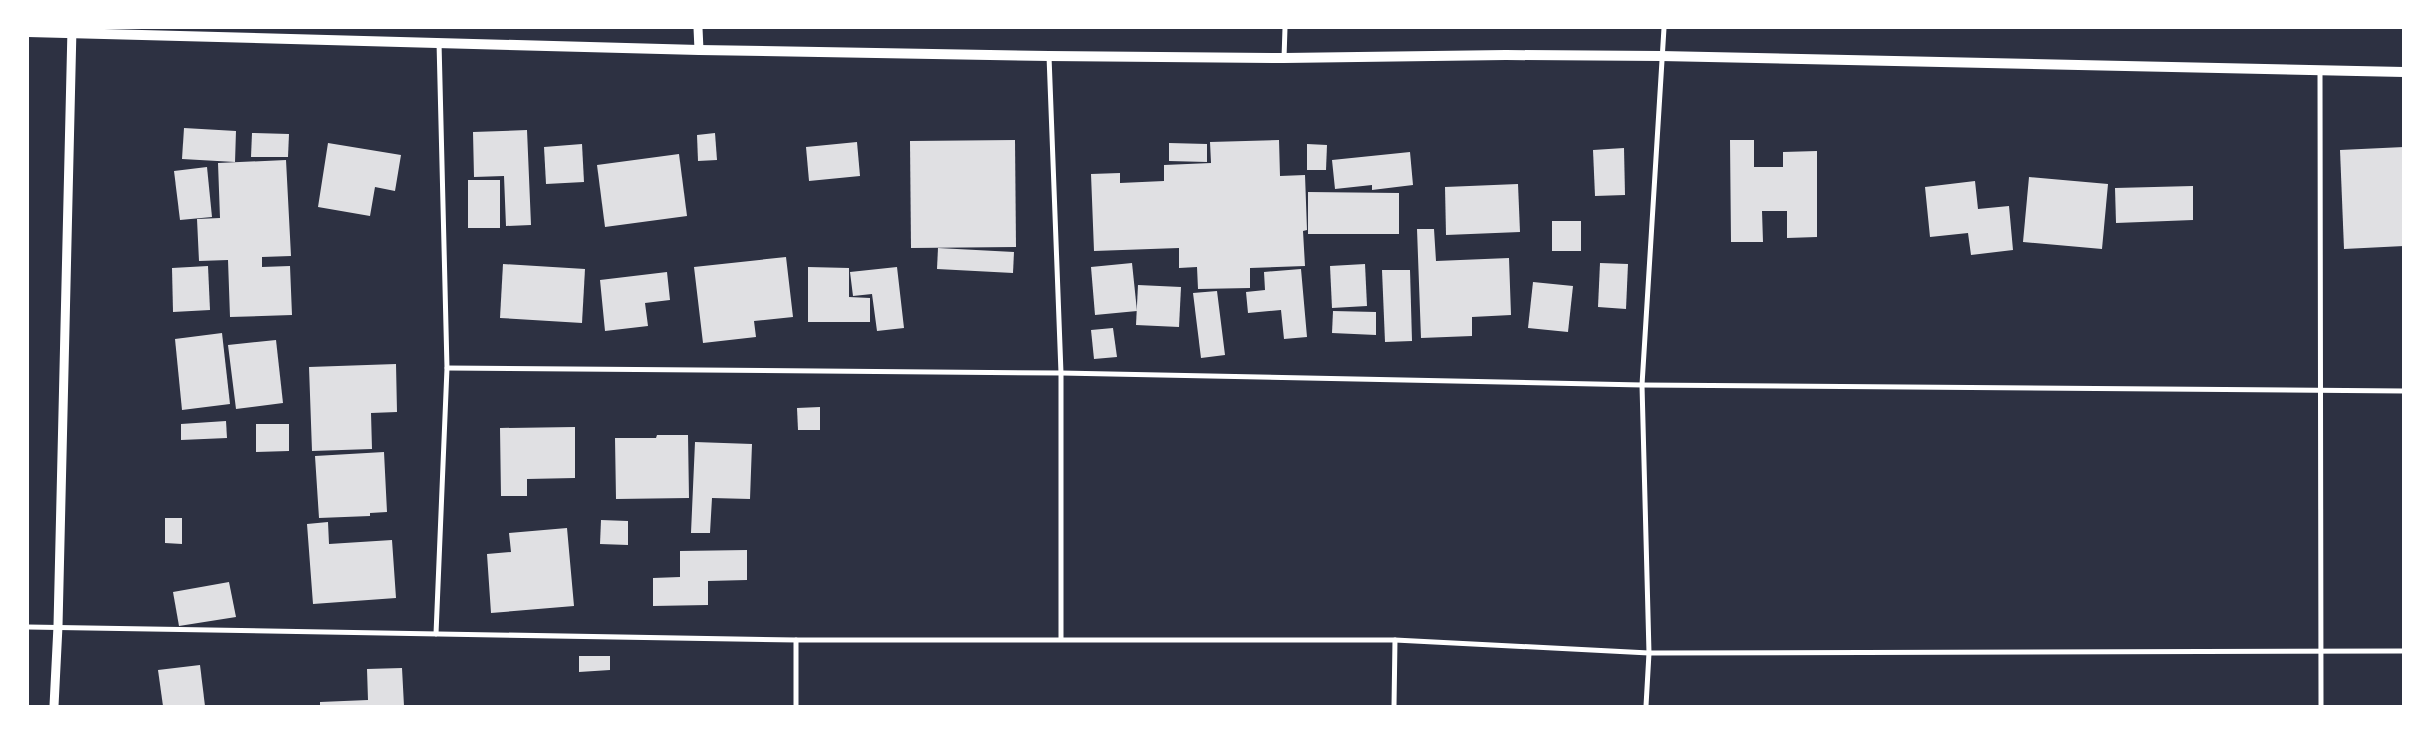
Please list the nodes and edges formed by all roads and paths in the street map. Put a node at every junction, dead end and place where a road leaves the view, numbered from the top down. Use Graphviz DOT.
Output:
graph roads {
  1 [pos="698,28"];
  2 [pos="1285,28"];
  3 [pos="1664,28"];
  4 [pos="72,30"];
  5 [pos="28,32"];
  6 [pos="439,42"];
  7 [pos="699,50"];
  8 [pos="1049,56"];
  9 [pos="1661,56"];
  10 [pos="1284,58"];
  11 [pos="2320,72"];
  12 [pos="2404,72"];
  13 [pos="447,368"];
  14 [pos="1061,373"];
  15 [pos="1642,385"];
  16 [pos="2322,391"];
  17 [pos="2404,392"];
  18 [pos="28,626"];
  19 [pos="58,626"];
  20 [pos="436,634"];
  21 [pos="1061,639"];
  22 [pos="796,640"];
  23 [pos="1395,640"];
  24 [pos="2322,650"];
  25 [pos="2404,651"];
  26 [pos="1649,654"];
  27 [pos="54,706"];
  28 [pos="796,706"];
  29 [pos="1394,706"];
  30 [pos="1646,706"];
  31 [pos="2321,706"];
  1 -- 7 [label="street"];
  2 -- 10 [label="street"];
  3 -- 9 [label="street"];
  4 -- 5 [label="main road"];
  4 -- 6 [label="main road"];
  4 -- 19 [label="street"];
  6 -- 7 [label="main road"];
  6 -- 13 [label="street"];
  7 -- 8 [label="main road"];
  8 -- 10 [label="main road"];
  8 -- 14 [label="street"];
  9 -- 10 [label="main road"];
  9 -- 11 [label="main road"];
  9 -- 15 [label="street"];
  11 -- 12 [label="main road"];
  11 -- 16 [label="street"];
  13 -- 14 [label="street"];
  13 -- 20 [label="street"];
  14 -- 15 [label="street"];
  14 -- 21 [label="street"];
  15 -- 16 [label="street"];
  15 -- 26 [label="street"];
  16 -- 17 [label="street"];
  16 -- 24 [label="street"];
  18 -- 19 [label="street"];
  19 -- 20 [label="street"];
  19 -- 27 [label="street"];
  20 -- 22 [label="street"];
  21 -- 22 [label="street"];
  21 -- 23 [label="street"];
  22 -- 28 [label="street"];
  23 -- 26 [label="street"];
  23 -- 29 [label="street"];
  24 -- 25 [label="street"];
  24 -- 26 [label="street"];
  24 -- 31 [label="street"];
  26 -- 30 [label="street"];
}
